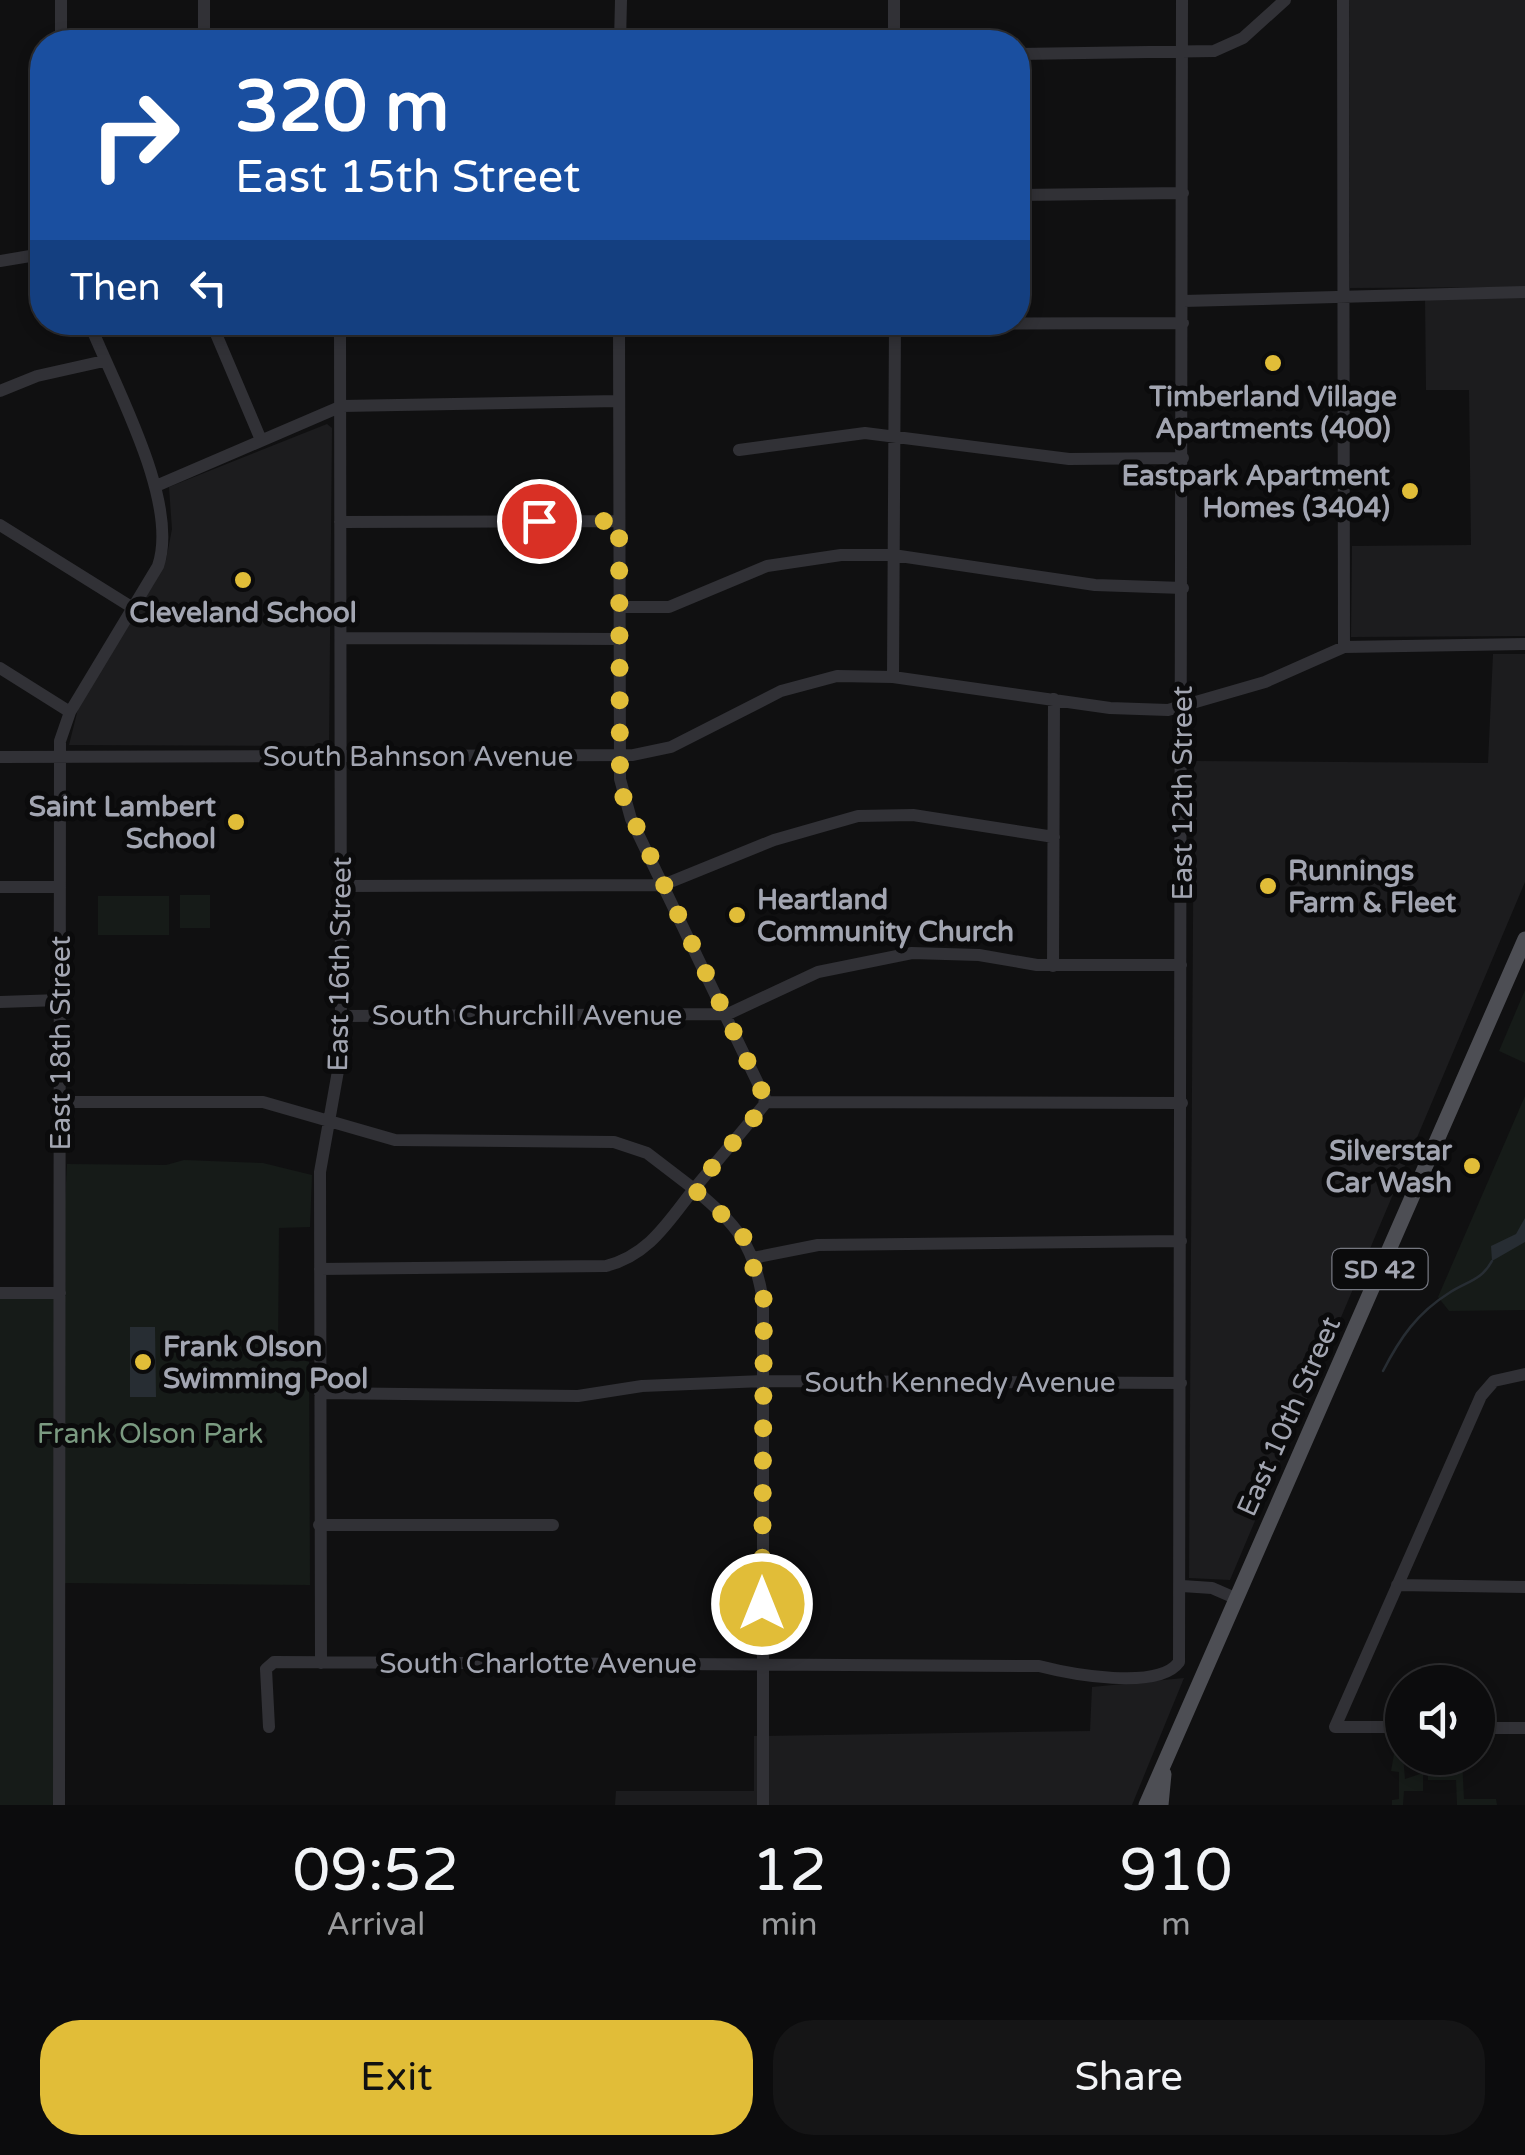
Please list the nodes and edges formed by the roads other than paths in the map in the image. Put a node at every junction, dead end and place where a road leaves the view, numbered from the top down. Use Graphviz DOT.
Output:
graph roads {
  1 [pos="61,0"];
  2 [pos="204,0"];
  3 [pos="620,0"];
  4 [pos="894,0"];
  5 [pos="1182,0"];
  6 [pos="1284,0"];
  7 [pos="1343,0"];
  8 [pos="61,30"];
  9 [pos="204,30"];
  10 [pos="620,30"];
  11 [pos="894,30"];
  12 [pos="1182,52"];
  13 [pos="1030,54"];
  14 [pos="1183,193"];
  15 [pos="1030,195"];
  16 [pos="30,256"];
  17 [pos="0,261"];
  18 [pos="1525,292"];
  19 [pos="1343,296"];
  20 [pos="1183,302"];
  21 [pos="1030,323"];
  22 [pos="1183,323"];
  23 [pos="94,335"];
  24 [pos="218,335"];
  25 [pos="340,335"];
  26 [pos="619,335"];
  27 [pos="894,335"];
  28 [pos="104,361"];
  29 [pos="0,391"];
  30 [pos="618,401"];
  31 [pos="342,406"];
  32 [pos="895,434"];
  33 [pos="262,440"];
  34 [pos="739,450"];
  35 [pos="1184,458"];
  36 [pos="156,486"];
  37 [pos="619,521"];
  38 [pos="340,522"];
  39 [pos="0,524"];
  40 [pos="894,555"];
  41 [pos="1183,588"];
  42 [pos="620,607"];
  43 [pos="133,608"];
  44 [pos="341,638"];
  45 [pos="620,639"];
  46 [pos="1525,644"];
  47 [pos="1344,647"];
  48 [pos="0,668"];
  49 [pos="894,677"];
  50 [pos="1054,700"];
  51 [pos="1182,708"];
  52 [pos="70,712"];
  53 [pos="620,755"];
  54 [pos="341,756"];
  55 [pos="0,757"];
  56 [pos="59,758"];
  57 [pos="1054,837"];
  58 [pos="663,885"];
  59 [pos="340,886"];
  60 [pos="0,887"];
  61 [pos="60,887"];
  62 [pos="1525,939"];
  63 [pos="1181,965"];
  64 [pos="1053,966"];
  65 [pos="60,1000"];
  66 [pos="0,1002"];
  67 [pos="728,1014"];
  68 [pos="341,1016"];
  69 [pos="60,1102"];
  70 [pos="765,1102"];
  71 [pos="1182,1103"];
  72 [pos="331,1121"];
  73 [pos="694,1189"];
  74 [pos="1181,1241"];
  75 [pos="753,1258"];
  76 [pos="320,1269"];
  77 [pos="0,1293"];
  78 [pos="60,1293"];
  79 [pos="1525,1374"];
  80 [pos="763,1382"];
  81 [pos="1181,1383"];
  82 [pos="320,1393"];
  83 [pos="319,1525"];
  84 [pos="553,1526"];
  85 [pos="1398,1584"];
  86 [pos="1182,1586"];
  87 [pos="1525,1587"];
  88 [pos="1235,1598"];
  89 [pos="762,1662"];
  90 [pos="320,1663"];
  91 [pos="1173,1671"];
  92 [pos="270,1726"];
  93 [pos="1385,1727"];
  94 [pos="1495,1728"];
  95 [pos="1525,1728"];
  96 [pos="1166,1758"];
  97 [pos="59,1805"];
  98 [pos="764,1805"];
  99 [pos="1146,1805"];
  100 [pos="1161,1805"];
  1 -- 8 [label="street"];
  2 -- 9 [label="street"];
  3 -- 10 [label="street"];
  4 -- 11 [label="street"];
  5 -- 12 [label="street, East 12th Street"];
  6 -- 12 [label="street"];
  7 -- 19 [label="street"];
  12 -- 13 [label="street"];
  12 -- 14 [label="street, East 12th Street"];
  14 -- 15 [label="street"];
  14 -- 20 [label="street, East 12th Street"];
  16 -- 17 [label="street"];
  18 -- 19 [label="street"];
  19 -- 20 [label="street"];
  19 -- 47 [label="street"];
  20 -- 22 [label="street, East 12th Street"];
  21 -- 22 [label="street"];
  22 -- 35 [label="street, East 12th Street"];
  23 -- 28 [label="street, East 18th Street"];
  24 -- 33 [label="street"];
  25 -- 31 [label="street, East 16th Street"];
  26 -- 30 [label="street"];
  27 -- 32 [label="street"];
  28 -- 29 [label="street"];
  28 -- 36 [label="street, East 18th Street"];
  30 -- 31 [label="street"];
  30 -- 37 [label="street"];
  31 -- 33 [label="street"];
  31 -- 38 [label="street, East 16th Street"];
  32 -- 34 [label="street"];
  32 -- 35 [label="street"];
  32 -- 40 [label="street"];
  33 -- 36 [label="street"];
  35 -- 41 [label="street, East 12th Street"];
  36 -- 43 [label="street, East 18th Street"];
  37 -- 38 [label="street"];
  37 -- 42 [label="street"];
  38 -- 44 [label="street, East 16th Street"];
  39 -- 43 [label="street"];
  40 -- 41 [label="street"];
  40 -- 42 [label="street"];
  40 -- 49 [label="street"];
  41 -- 51 [label="street, East 12th Street"];
  42 -- 45 [label="street"];
  43 -- 52 [label="street, East 18th Street"];
  44 -- 45 [label="street"];
  44 -- 54 [label="street, East 16th Street"];
  45 -- 53 [label="street"];
  46 -- 47 [label="street, South Bahnson Avenue"];
  47 -- 51 [label="street, South Bahnson Avenue"];
  48 -- 52 [label="street"];
  49 -- 50 [label="street, South Bahnson Avenue"];
  49 -- 53 [label="street, South Bahnson Avenue"];
  50 -- 51 [label="street, South Bahnson Avenue"];
  50 -- 57 [label="street"];
  51 -- 63 [label="street, East 12th Street"];
  52 -- 56 [label="street, East 18th Street"];
  53 -- 54 [label="street, South Bahnson Avenue"];
  53 -- 58 [label="street"];
  54 -- 56 [label="street, South Bahnson Avenue"];
  54 -- 59 [label="street, East 16th Street"];
  55 -- 56 [label="street, South Bahnson Avenue"];
  56 -- 61 [label="street, East 18th Street"];
  57 -- 58 [label="street"];
  57 -- 64 [label="street"];
  58 -- 59 [label="street"];
  58 -- 67 [label="street"];
  59 -- 68 [label="street, East 16th Street"];
  60 -- 61 [label="street"];
  61 -- 65 [label="street, East 18th Street"];
  62 -- 88 [label="main road, East 10th Street / SD 42"];
  63 -- 64 [label="street, South Churchill Avenue"];
  63 -- 71 [label="street, East 12th Street"];
  64 -- 67 [label="street, South Churchill Avenue"];
  65 -- 66 [label="street"];
  65 -- 69 [label="street, East 18th Street"];
  67 -- 68 [label="street, South Churchill Avenue"];
  67 -- 70 [label="street"];
  68 -- 72 [label="street, East 16th Street"];
  69 -- 72 [label="street"];
  69 -- 78 [label="street, East 18th Street"];
  70 -- 71 [label="street"];
  70 -- 73 [label="street"];
  71 -- 74 [label="street, East 12th Street"];
  72 -- 73 [label="street"];
  72 -- 76 [label="street, East 16th Street"];
  73 -- 75 [label="street"];
  73 -- 76 [label="street"];
  74 -- 75 [label="street"];
  74 -- 81 [label="street, East 12th Street"];
  75 -- 80 [label="street"];
  76 -- 82 [label="street, East 16th Street"];
  77 -- 78 [label="street"];
  78 -- 97 [label="street, East 18th Street"];
  79 -- 85 [label="street"];
  80 -- 81 [label="street, South Kennedy Avenue"];
  80 -- 82 [label="street, South Kennedy Avenue"];
  80 -- 89 [label="street"];
  81 -- 86 [label="street, East 12th Street"];
  82 -- 83 [label="street, East 16th Street"];
  83 -- 84 [label="street"];
  83 -- 90 [label="street, East 16th Street"];
  85 -- 87 [label="street"];
  85 -- 93 [label="street"];
  86 -- 88 [label="street"];
  86 -- 91 [label="street, East 12th Street"];
  88 -- 96 [label="main road, East 10th Street / SD 42"];
  89 -- 90 [label="street, South Charlotte Avenue"];
  89 -- 91 [label="street, South Charlotte Avenue"];
  89 -- 98 [label="street"];
  90 -- 92 [label="street, South Charlotte Avenue"];
  94 -- 95 [label="street"];
  96 -- 99 [label="main road, East 10th Street / SD 42"];
  96 -- 100 [label="main road"];
}
